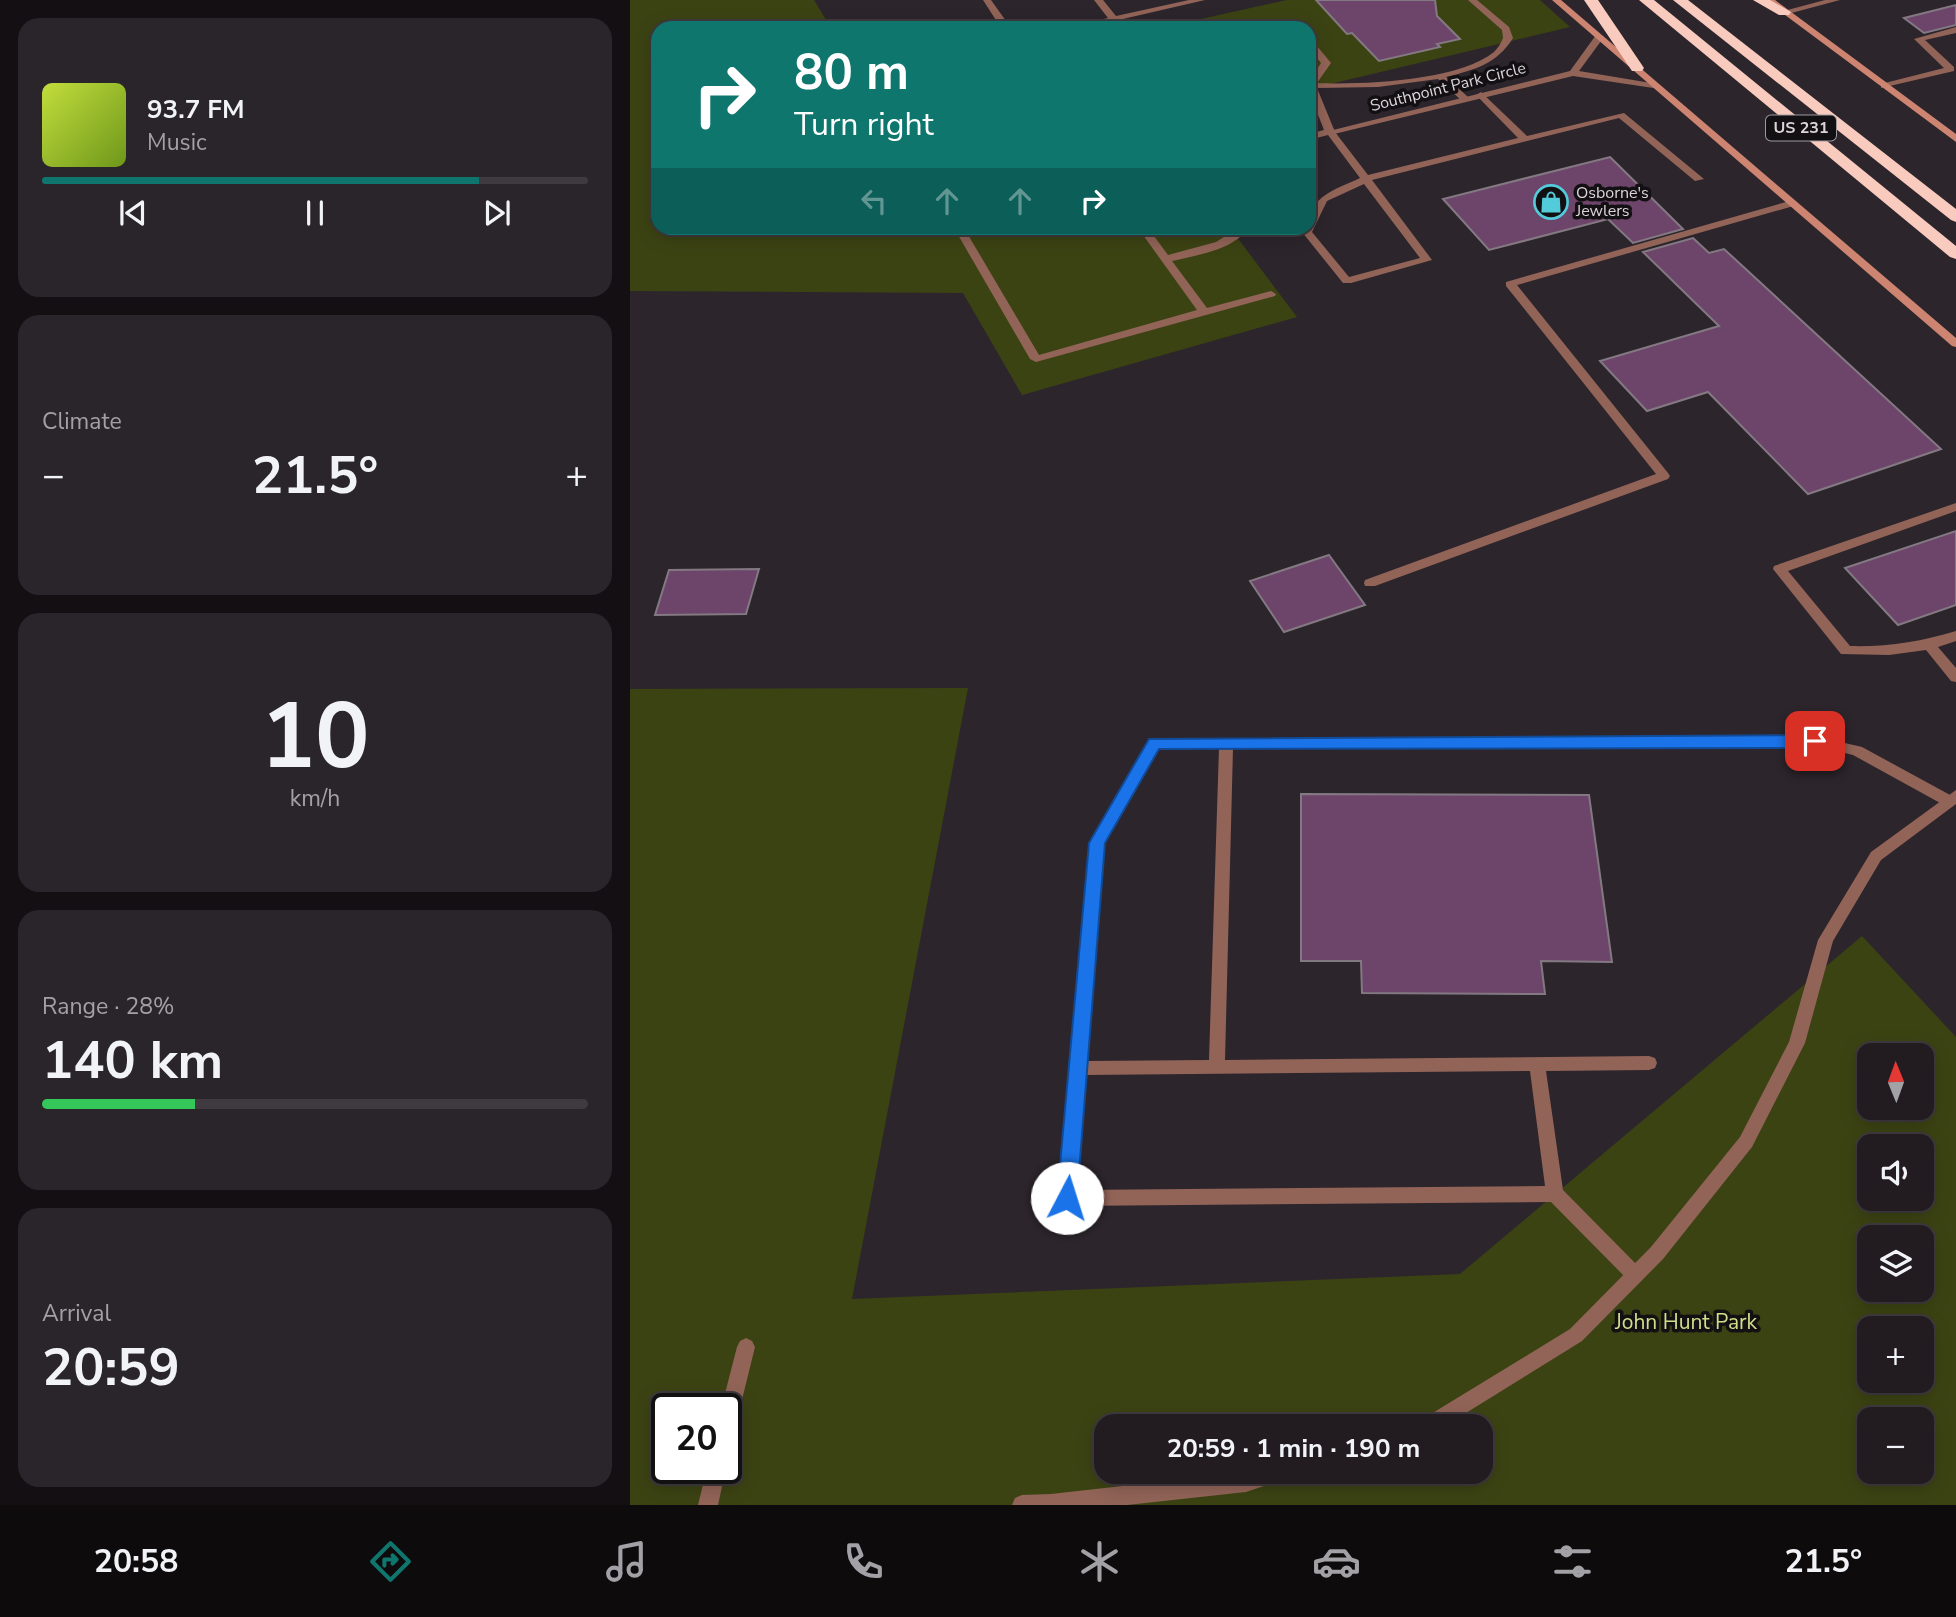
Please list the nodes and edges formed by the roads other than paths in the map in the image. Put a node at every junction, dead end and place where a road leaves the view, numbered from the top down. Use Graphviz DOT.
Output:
graph roads {
  1 [pos="987,0"];
  2 [pos="1098,0"];
  3 [pos="1201,0"];
  4 [pos="1472,0"];
  5 [pos="1556,0"];
  6 [pos="1591,0"];
  7 [pos="1646,0"];
  8 [pos="1680,0"];
  9 [pos="1760,0"];
  10 [pos="1769,0"];
  11 [pos="1836,0"];
  12 [pos="1784,12"];
  13 [pos="1114,19"];
  14 [pos="1001,21"];
  15 [pos="1104,21"];
  16 [pos="1956,30"];
  17 [pos="1599,37"];
  18 [pos="1316,50"];
  19 [pos="1637,68"];
  20 [pos="1573,73"];
  21 [pos="1440,76"];
  22 [pos="1316,77"];
  23 [pos="1316,85"];
  24 [pos="1884,86"];
  25 [pos="1657,87"];
  26 [pos="1481,95"];
  27 [pos="1316,99"];
  28 [pos="1465,99"];
  29 [pos="1330,132"];
  30 [pos="1953,134"];
  31 [pos="1316,135"];
  32 [pos="1525,139"];
  33 [pos="1366,179"];
  34 [pos="1699,179"];
  35 [pos="1793,203"];
  36 [pos="1316,215"];
  37 [pos="1956,217"];
  38 [pos="963,235"];
  39 [pos="1148,235"];
  40 [pos="1235,235"];
  41 [pos="1309,235"];
  42 [pos="1956,254"];
  43 [pos="1166,259"];
  44 [pos="1271,294"];
  45 [pos="1204,312"];
  46 [pos="1956,344"];
  47 [pos="1956,507"];
  48 [pos="1370,583"];
  49 [pos="1956,636"];
  50 [pos="1930,646"];
  51 [pos="1956,677"];
  52 [pos="1227,743"];
  53 [pos="1951,798"];
  54 [pos="1649,1063"];
  55 [pos="1537,1064"];
  56 [pos="1217,1067"];
  57 [pos="1079,1068"];
  58 [pos="1555,1194"];
  59 [pos="1635,1275"];
  60 [pos="746,1347"];
  61 [pos="734,1393"];
  62 [pos="1448,1414"];
  63 [pos="713,1484"];
  64 [pos="1228,1484"];
  65 [pos="708,1505"];
  66 [pos="1022,1505"];
  1 -- 14 [label="street"];
  2 -- 13 [label="street"];
  3 -- 13 [label="street"];
  4 -- 21 [label="street"];
  5 -- 17 [label="main road"];
  6 -- 19 [label="highway"];
  7 -- 42 [label="highway, US 231"];
  8 -- 37 [label="highway, US 231"];
  9 -- 12 [label="highway"];
  10 -- 12 [label="main road"];
  11 -- 12 [label="street"];
  12 -- 24 [label="main road"];
  13 -- 15 [label="street"];
  16 -- 24 [label="street"];
  17 -- 19 [label="main road"];
  17 -- 20 [label="street"];
  18 -- 22 [label="street"];
  19 -- 25 [label="main road"];
  20 -- 25 [label="street"];
  20 -- 26 [label="street, Southpoint Park Circle"];
  21 -- 23 [label="street"];
  21 -- 28 [label="street"];
  24 -- 30 [label="main road"];
  25 -- 35 [label="main road"];
  26 -- 28 [label="street, Southpoint Park Circle"];
  26 -- 32 [label="street"];
  27 -- 29 [label="street"];
  28 -- 29 [label="street, Southpoint Park Circle"];
  29 -- 31 [label="street, Southpoint Park Circle"];
  29 -- 33 [label="street"];
  32 -- 33 [label="street"];
  32 -- 34 [label="street"];
  33 -- 36 [label="street"];
  33 -- 41 [label="street"];
  35 -- 46 [label="main road"];
  35 -- 48 [label="street"];
  38 -- 45 [label="street"];
  39 -- 43 [label="street"];
  40 -- 43 [label="street"];
  43 -- 45 [label="street"];
  44 -- 45 [label="street"];
  47 -- 50 [label="street"];
  49 -- 50 [label="street"];
  50 -- 51 [label="street"];
  52 -- 53 [label="street"];
  52 -- 56 [label="street"];
  52 -- 57 [label="street"];
  53 -- 59 [label="street"];
  54 -- 55 [label="street"];
  55 -- 56 [label="street"];
  55 -- 58 [label="street"];
  56 -- 57 [label="street"];
  57 -- 58 [label="street"];
  58 -- 59 [label="street"];
  59 -- 62 [label="street"];
  60 -- 61 [label="street"];
  63 -- 65 [label="street"];
  64 -- 66 [label="street"];
}
